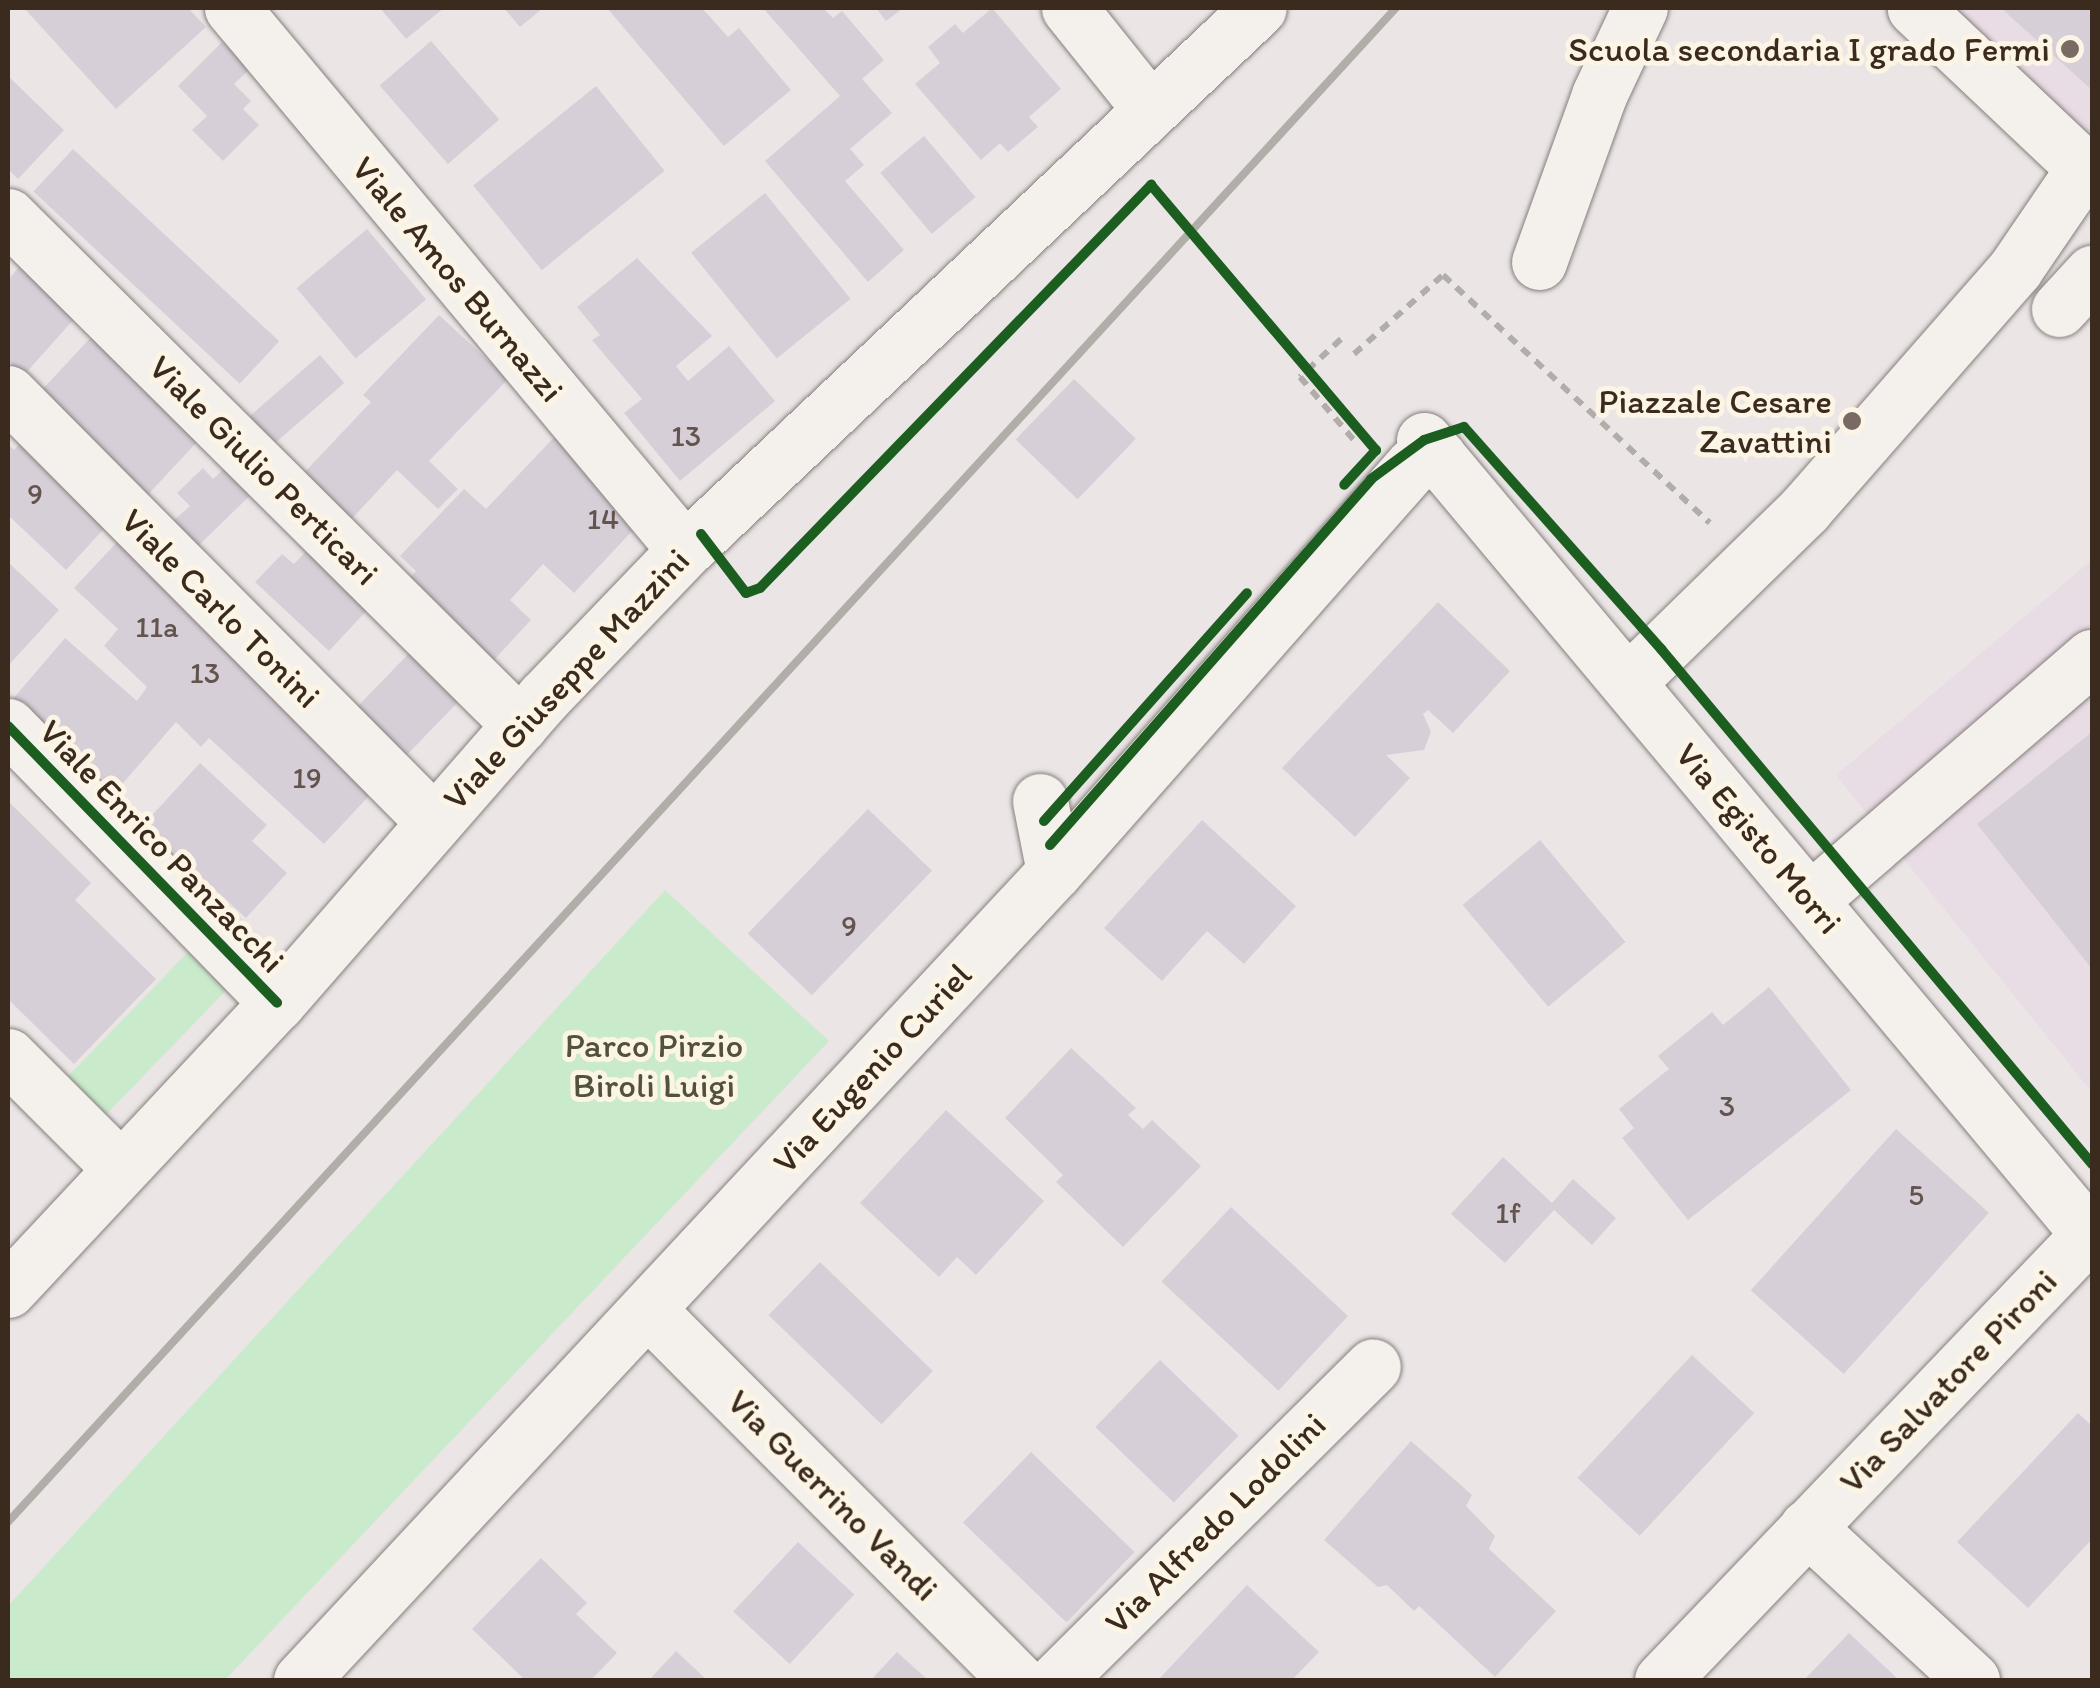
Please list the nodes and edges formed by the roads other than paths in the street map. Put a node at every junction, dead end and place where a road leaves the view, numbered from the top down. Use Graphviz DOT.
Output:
graph roads {
  1 [pos="232,8"];
  2 [pos="1069,8"];
  3 [pos="1240,8"];
  4 [pos="1259,8"];
  5 [pos="1640,8"];
  6 [pos="1915,8"];
  7 [pos="1206,64"];
  8 [pos="1149,108"];
  9 [pos="8,216"];
  10 [pos="1540,262"];
  11 [pos="8,393"];
  12 [pos="1402,451"];
  13 [pos="685,550"];
  14 [pos="2092,658"];
  15 [pos="1628,682"];
  16 [pos="520,725"];
  17 [pos="8,726"];
  18 [pos="1040,801"];
  19 [pos="434,822"];
  20 [pos="1054,872"];
  21 [pos="1810,900"];
  22 [pos="277,1003"];
  23 [pos="8,1056"];
  24 [pos="120,1167"];
  25 [pos="2091,1236"];
  26 [pos="8,1290"];
  27 [pos="648,1310"];
  28 [pos="1373,1366"];
  29 [pos="1806,1527"];
  30 [pos="301,1680"];
  31 [pos="1018,1680"];
  32 [pos="1058,1680"];
  33 [pos="1662,1680"];
  34 [pos="1972,1680"];
  1 -- 13 [label="street, Viale Amos Burnazzi"];
  2 -- 8 [label="street"];
  3 -- 7 [label="street, Viale Giuseppe Mazzini"];
  4 -- 7 [label="street, Viale Giuseppe Mazzini"];
  5 -- 10 [label="street"];
  6 -- 15 [label="street"];
  7 -- 8 [label="street, Viale Giuseppe Mazzini"];
  8 -- 13 [label="street, Viale Giuseppe Mazzini"];
  9 -- 16 [label="street, Viale Giulio Perticari"];
  11 -- 19 [label="street, Viale Carlo Tonini"];
  12 -- 15 [label="street, Via Egisto Morri"];
  12 -- 20 [label="street, Via Eugenio Curiel"];
  13 -- 16 [label="street, Viale Giuseppe Mazzini"];
  14 -- 21 [label="street"];
  15 -- 21 [label="street, Via Egisto Morri"];
  16 -- 19 [label="street, Viale Giuseppe Mazzini"];
  17 -- 22 [label="street, Viale Enrico Panzacchi"];
  18 -- 20 [label="street"];
  19 -- 22 [label="street, Viale Giuseppe Mazzini"];
  20 -- 27 [label="street, Via Eugenio Curiel"];
  21 -- 25 [label="street, Via Egisto Morri"];
  22 -- 24 [label="street, Viale Giuseppe Mazzini"];
  23 -- 24 [label="street"];
  24 -- 26 [label="street, Viale Giuseppe Mazzini"];
  25 -- 29 [label="street, Via Salvatore Pironi"];
  27 -- 30 [label="street, Via Eugenio Curiel"];
  27 -- 31 [label="street, Via Guerrino Vandi"];
  28 -- 32 [label="street, Via Alfredo Lodolini"];
  29 -- 33 [label="street, Via Salvatore Pironi"];
  29 -- 34 [label="street"];
}
